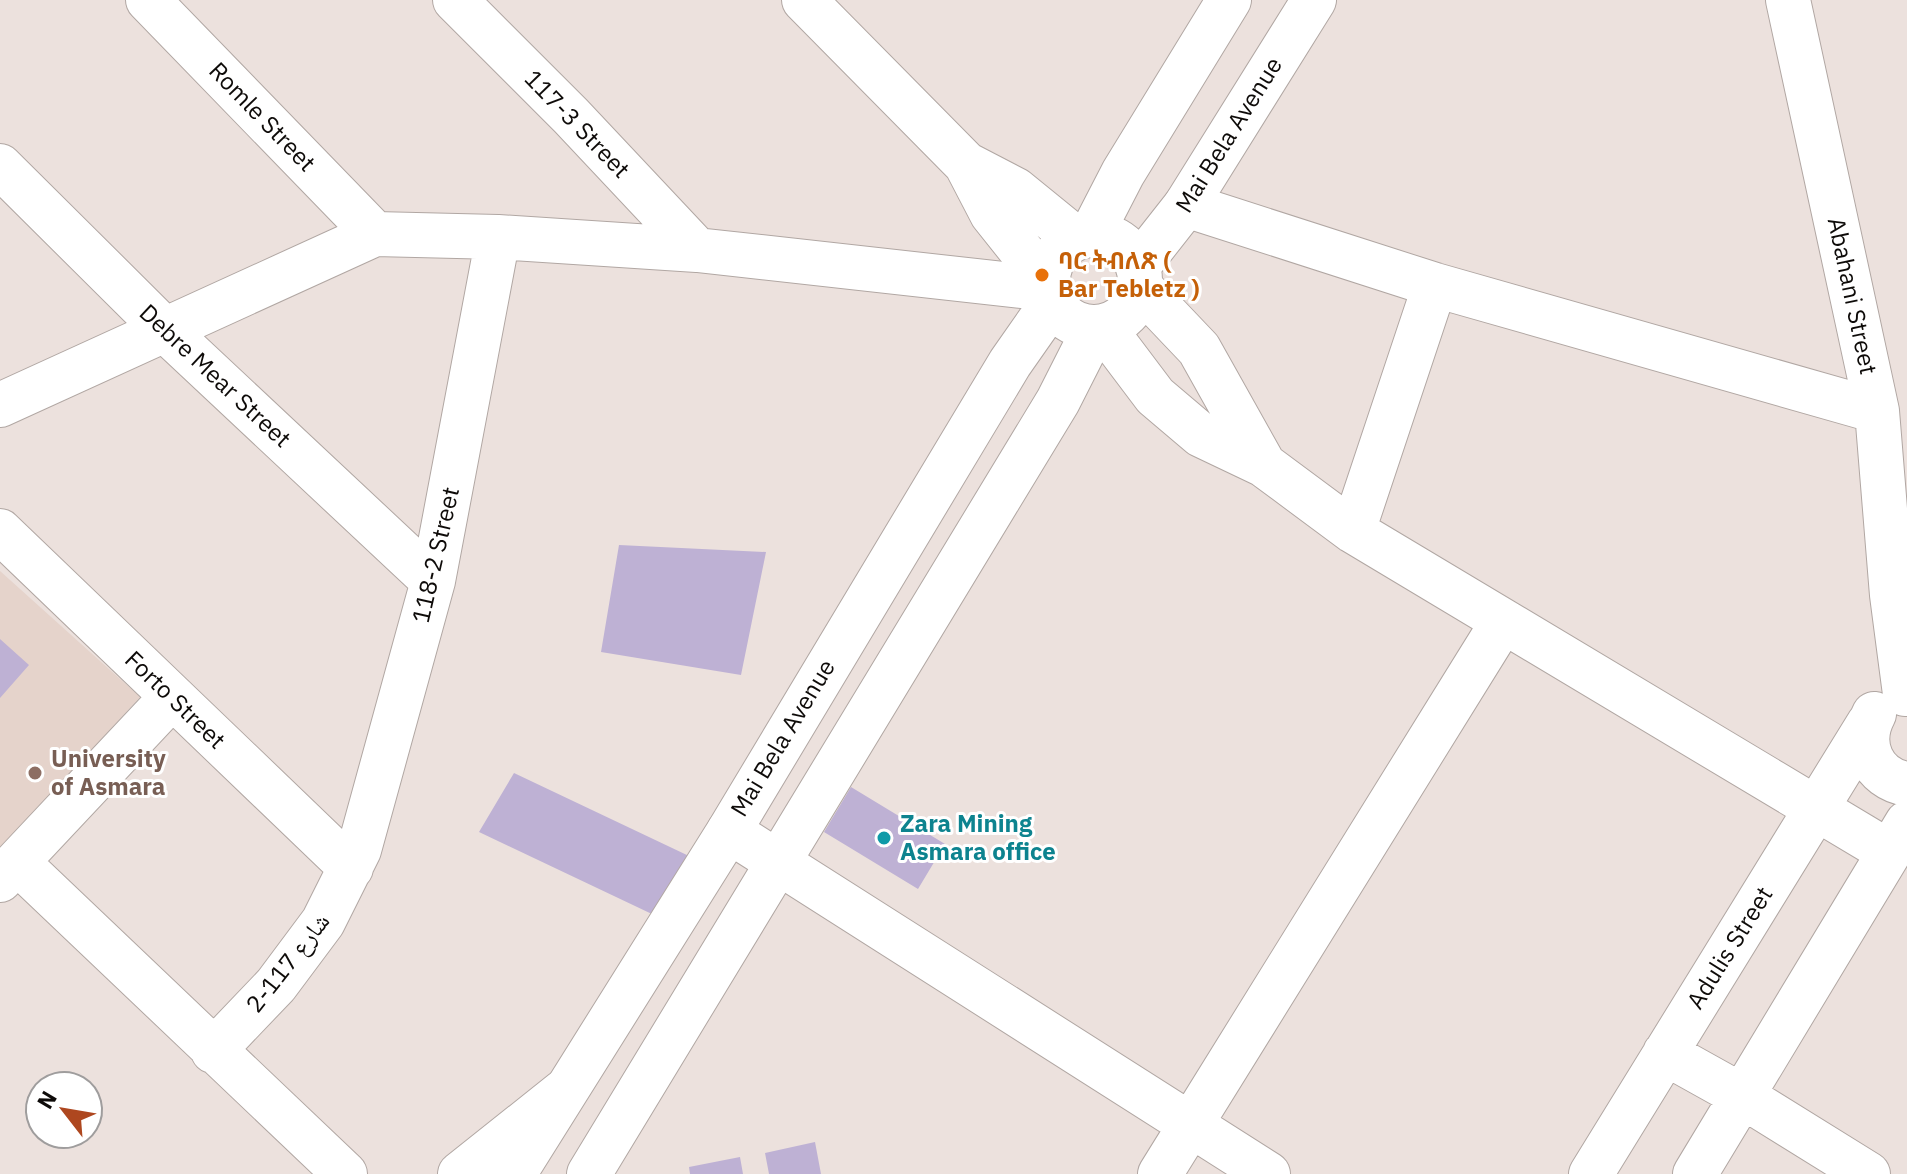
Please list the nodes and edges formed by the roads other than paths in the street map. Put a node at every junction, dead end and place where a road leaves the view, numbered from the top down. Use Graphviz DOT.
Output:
graph roads {
  1 [pos="148,0"];
  2 [pos="455,0"];
  3 [pos="804,0"];
  4 [pos="1229,0"];
  5 [pos="1314,0"];
  6 [pos="1788,0"];
  7 [pos="966,164"];
  8 [pos="0,166"];
  9 [pos="1186,205"];
  10 [pos="375,234"];
  11 [pos="1083,236"];
  12 [pos="498,237"];
  13 [pos="697,250"];
  14 [pos="1139,277"];
  15 [pos="1435,285"];
  16 [pos="1049,291"];
  17 [pos="1099,327"];
  18 [pos="164,329"];
  19 [pos="0,405"];
  20 [pos="1877,411"];
  21 [pos="1264,465"];
  22 [pos="0,531"];
  23 [pos="1353,531"];
  24 [pos="433,581"];
  25 [pos="1900,599"];
  26 [pos="1502,623"];
  27 [pos="1906,694"];
  28 [pos="171,698"];
  29 [pos="1869,723"];
  30 [pos="1907,784"];
  31 [pos="1816,809"];
  32 [pos="729,831"];
  33 [pos="1898,838"];
  34 [pos="779,864"];
  35 [pos="351,868"];
  36 [pos="9,871"];
  37 [pos="656,947"];
  38 [pos="708,981"];
  39 [pos="213,1051"];
  40 [pos="1665,1053"];
  41 [pos="568,1088"];
  42 [pos="1744,1097"];
  43 [pos="1192,1124"];
  44 [pos="345,1174"];
  45 [pos="460,1174"];
  46 [pos="514,1174"];
  47 [pos="589,1174"];
  48 [pos="1160,1174"];
  49 [pos="1268,1174"];
  50 [pos="1591,1174"];
  51 [pos="1695,1174"];
  52 [pos="1868,1174"];
  1 -- 10 [label="main road, Romle Street"];
  2 -- 13 [label="main road, 117-3 Street"];
  3 -- 7 [label="main road"];
  4 -- 11 [label="main road"];
  5 -- 9 [label="main road, Mai Bela Avenue"];
  6 -- 20 [label="main road, Abahani Street"];
  7 -- 11 [label="main road"];
  7 -- 16 [label="main road"];
  8 -- 18 [label="main road, Debre Mear Street"];
  9 -- 14 [label="main road, Mai Bela Avenue"];
  9 -- 15 [label="main road"];
  10 -- 12 [label="main road"];
  10 -- 18 [label="main road"];
  11 -- 14 [label="main road"];
  11 -- 16 [label="main road"];
  12 -- 13 [label="main road"];
  12 -- 24 [label="main road, 118-2 Street"];
  13 -- 16 [label="main road"];
  14 -- 17 [label="main road"];
  14 -- 21 [label="main road"];
  15 -- 20 [label="main road"];
  15 -- 23 [label="main road"];
  16 -- 17 [label="main road"];
  16 -- 32 [label="main road, Mai Bela Avenue"];
  17 -- 21 [label="main road"];
  17 -- 34 [label="main road"];
  18 -- 19 [label="main road"];
  18 -- 24 [label="main road, Debre Mear Street"];
  20 -- 25 [label="main road, Abahani Street"];
  21 -- 23 [label="main road"];
  22 -- 28 [label="main road, Forto Street"];
  23 -- 26 [label="main road"];
  24 -- 35 [label="main road, 118-2 Street"];
  25 -- 27 [label="main road, Abahani Street"];
  26 -- 31 [label="main road"];
  26 -- 43 [label="main road"];
  27 -- 29 [label="main road, Adulis Street"];
  28 -- 35 [label="main road, Forto Street"];
  28 -- 36 [label="main road"];
  29 -- 30 [label="main road"];
  29 -- 31 [label="main road, Adulis Street"];
  31 -- 33 [label="main road"];
  31 -- 40 [label="main road, Adulis Street"];
  32 -- 34 [label="main road"];
  32 -- 37 [label="main road, Mai Bela Avenue"];
  33 -- 42 [label="main road"];
  34 -- 38 [label="main road"];
  34 -- 43 [label="main road"];
  35 -- 39 [label="main road, شارع 117-2"];
  36 -- 39 [label="main road"];
  37 -- 38 [label="main road"];
  37 -- 41 [label="main road, Mai Bela Avenue"];
  38 -- 47 [label="main road"];
  39 -- 44 [label="main road"];
  40 -- 42 [label="main road"];
  40 -- 50 [label="main road, Adulis Street"];
  41 -- 45 [label="main road"];
  41 -- 46 [label="main road, Mai Bela Avenue"];
  42 -- 51 [label="main road"];
  42 -- 52 [label="main road"];
  43 -- 48 [label="main road"];
  43 -- 49 [label="main road"];
}
